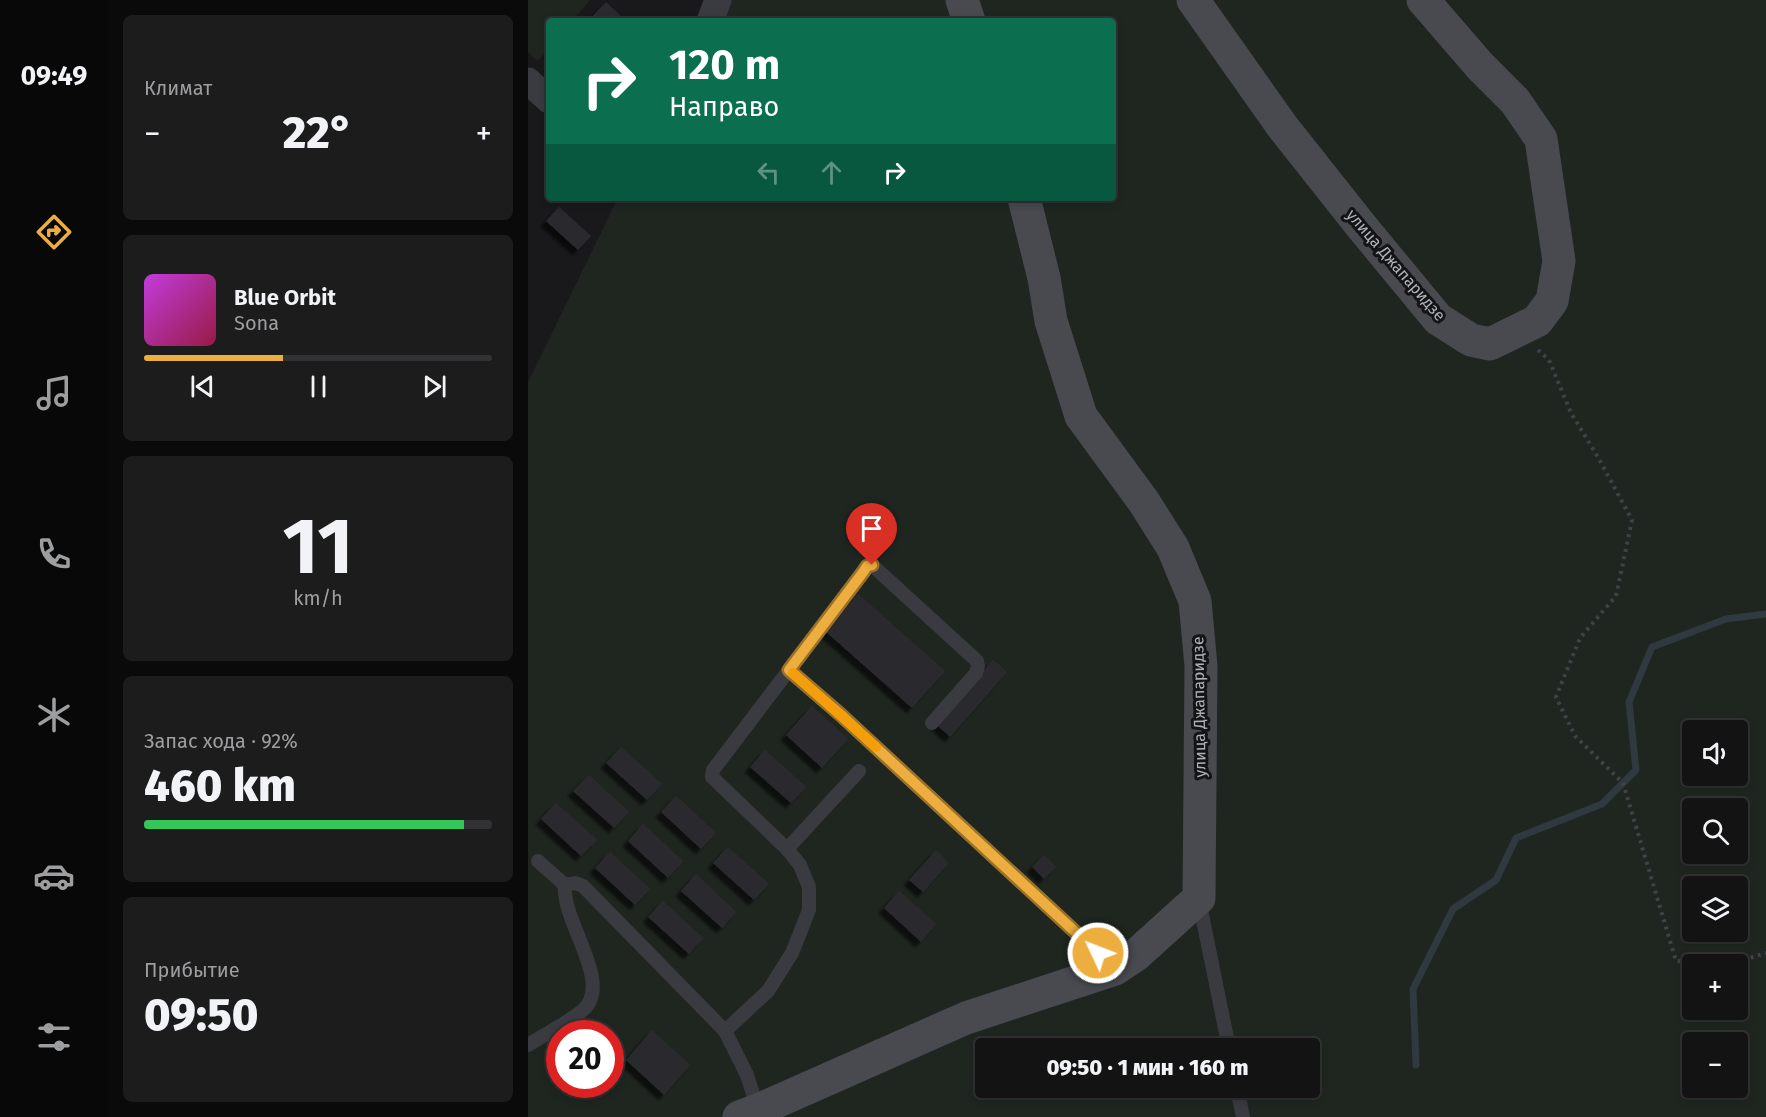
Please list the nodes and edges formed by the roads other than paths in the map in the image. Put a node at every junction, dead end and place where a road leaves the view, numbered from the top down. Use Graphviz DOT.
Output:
graph roads {
  1 [pos="718,0"];
  2 [pos="962,0"];
  3 [pos="1193,0"];
  4 [pos="1423,0"];
  5 [pos="711,18"];
  6 [pos="968,18"];
  7 [pos="528,81"];
  8 [pos="546,96"];
  9 [pos="1025,201"];
  10 [pos="789,670"];
  11 [pos="932,723"];
  12 [pos="860,771"];
  13 [pos="787,849"];
  14 [pos="538,861"];
  15 [pos="565,885"];
  16 [pos="1199,898"];
  17 [pos="1115,969"];
  18 [pos="725,1030"];
  19 [pos="1227,1038"];
  20 [pos="528,1045"];
  21 [pos="1239,1098"];
  22 [pos="748,1114"];
  23 [pos="1243,1117"];
  1 -- 5 [label="street"];
  2 -- 6 [label="street"];
  3 -- 4 [label="street, улица Джапаридзе"];
  7 -- 8 [label="street"];
  9 -- 16 [label="street, улица Джапаридзе"];
  10 -- 11 [label="lane"];
  10 -- 13 [label="lane"];
  10 -- 17 [label="lane"];
  12 -- 13 [label="lane"];
  13 -- 18 [label="lane"];
  14 -- 15 [label="lane"];
  15 -- 18 [label="lane"];
  15 -- 20 [label="lane"];
  16 -- 17 [label="street"];
  16 -- 19 [label="lane"];
  17 -- 22 [label="street"];
  18 -- 22 [label="lane"];
  21 -- 23 [label="lane"];
}
